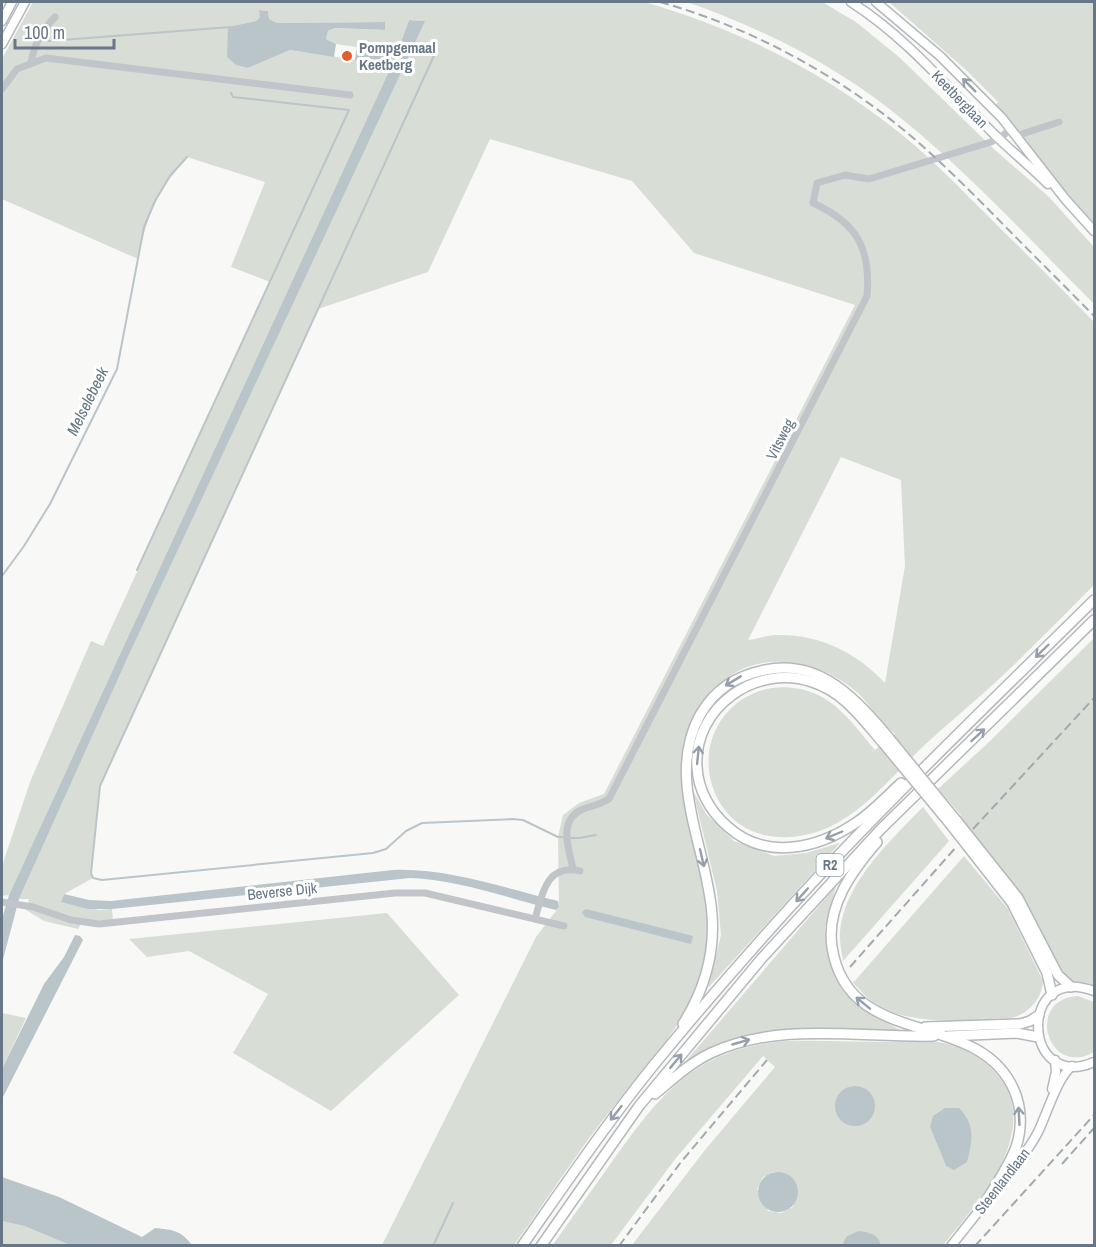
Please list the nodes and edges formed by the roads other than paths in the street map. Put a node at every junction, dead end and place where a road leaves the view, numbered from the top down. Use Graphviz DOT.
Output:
graph roads {
  1 [pos="12,2"];
  2 [pos="24,2"];
  3 [pos="851,2"];
  4 [pos="876,2"];
  5 [pos="55,17"];
  6 [pos="2,21"];
  7 [pos="2,44"];
  8 [pos="31,63"];
  9 [pos="2,89"];
  10 [pos="350,95"];
  11 [pos="1059,122"];
  12 [pos="1009,128"];
  13 [pos="1016,136"];
  14 [pos="999,138"];
  15 [pos="1066,200"];
  16 [pos="1095,231"];
  17 [pos="1095,600"];
  18 [pos="1095,620"];
  19 [pos="1005,688"];
  20 [pos="886,741"];
  21 [pos="935,775"];
  22 [pos="953,823"];
  23 [pos="2,902"];
  24 [pos="536,919"];
  25 [pos="564,926"];
  26 [pos="1071,987"];
  27 [pos="1095,991"];
  28 [pos="1052,995"];
  29 [pos="1039,1015"];
  30 [pos="916,1027"];
  31 [pos="941,1036"];
  32 [pos="1038,1037"];
  33 [pos="665,1050"];
  34 [pos="1055,1060"];
  35 [pos="1095,1062"];
  36 [pos="1072,1066"];
  37 [pos="639,1106"];
  38 [pos="1046,1113"];
  39 [pos="982,1207"];
  40 [pos="522,1245"];
  41 [pos="541,1245"];
  42 [pos="951,1245"];
  1 -- 6 [label="main road"];
  2 -- 7 [label="main road"];
  3 -- 14 [label="main road, Keetberglaan"];
  12 -- 4 [label="main road, Keetberglaan, one-way"];
  5 -- 8 [label="street"];
  8 -- 9 [label="street"];
  8 -- 10 [label="street"];
  11 -- 13 [label="street"];
  12 -- 13 [label="main road, Keetberglaan"];
  12 -- 14 [label="street"];
  13 -- 15 [label="main road, Keetberglaan"];
  14 -- 15 [label="main road, Keetberglaan"];
  14 -- 24 [label="street, Vitsweg"];
  15 -- 16 [label="main road, Keetberglaan"];
  17 -- 19 [label="highway, R2, one-way"];
  21 -- 18 [label="highway, R2, one-way"];
  19 -- 20 [label="highway, one-way"];
  19 -- 33 [label="highway, R2, one-way"];
  20 -- 22 [label="highway, bridge"];
  20 -- 33 [label="highway, one-way"];
  30 -- 21 [label="highway, one-way"];
  37 -- 21 [label="highway, R2, one-way"];
  22 -- 26 [label="highway"];
  22 -- 28 [label="highway"];
  23 -- 24 [label="street, Beverse Dijk"];
  24 -- 25 [label="street, Beverse Dijk"];
  26 -- 27 [label="main road"];
  26 -- 28 [label="main road"];
  28 -- 29 [label="main road"];
  29 -- 30 [label="highway"];
  29 -- 32 [label="main road"];
  30 -- 31 [label="highway"];
  31 -- 32 [label="highway"];
  37 -- 31 [label="highway, one-way"];
  39 -- 31 [label="highway, one-way"];
  32 -- 34 [label="main road"];
  33 -- 40 [label="highway, R2, one-way"];
  34 -- 36 [label="main road"];
  34 -- 38 [label="main road, Steenlandlaan"];
  35 -- 36 [label="main road"];
  36 -- 38 [label="main road, Steenlandlaan"];
  37 -- 41 [label="highway, R2"];
  38 -- 39 [label="main road, Steenlandlaan"];
  39 -- 42 [label="main road, Steenlandlaan"];
}
